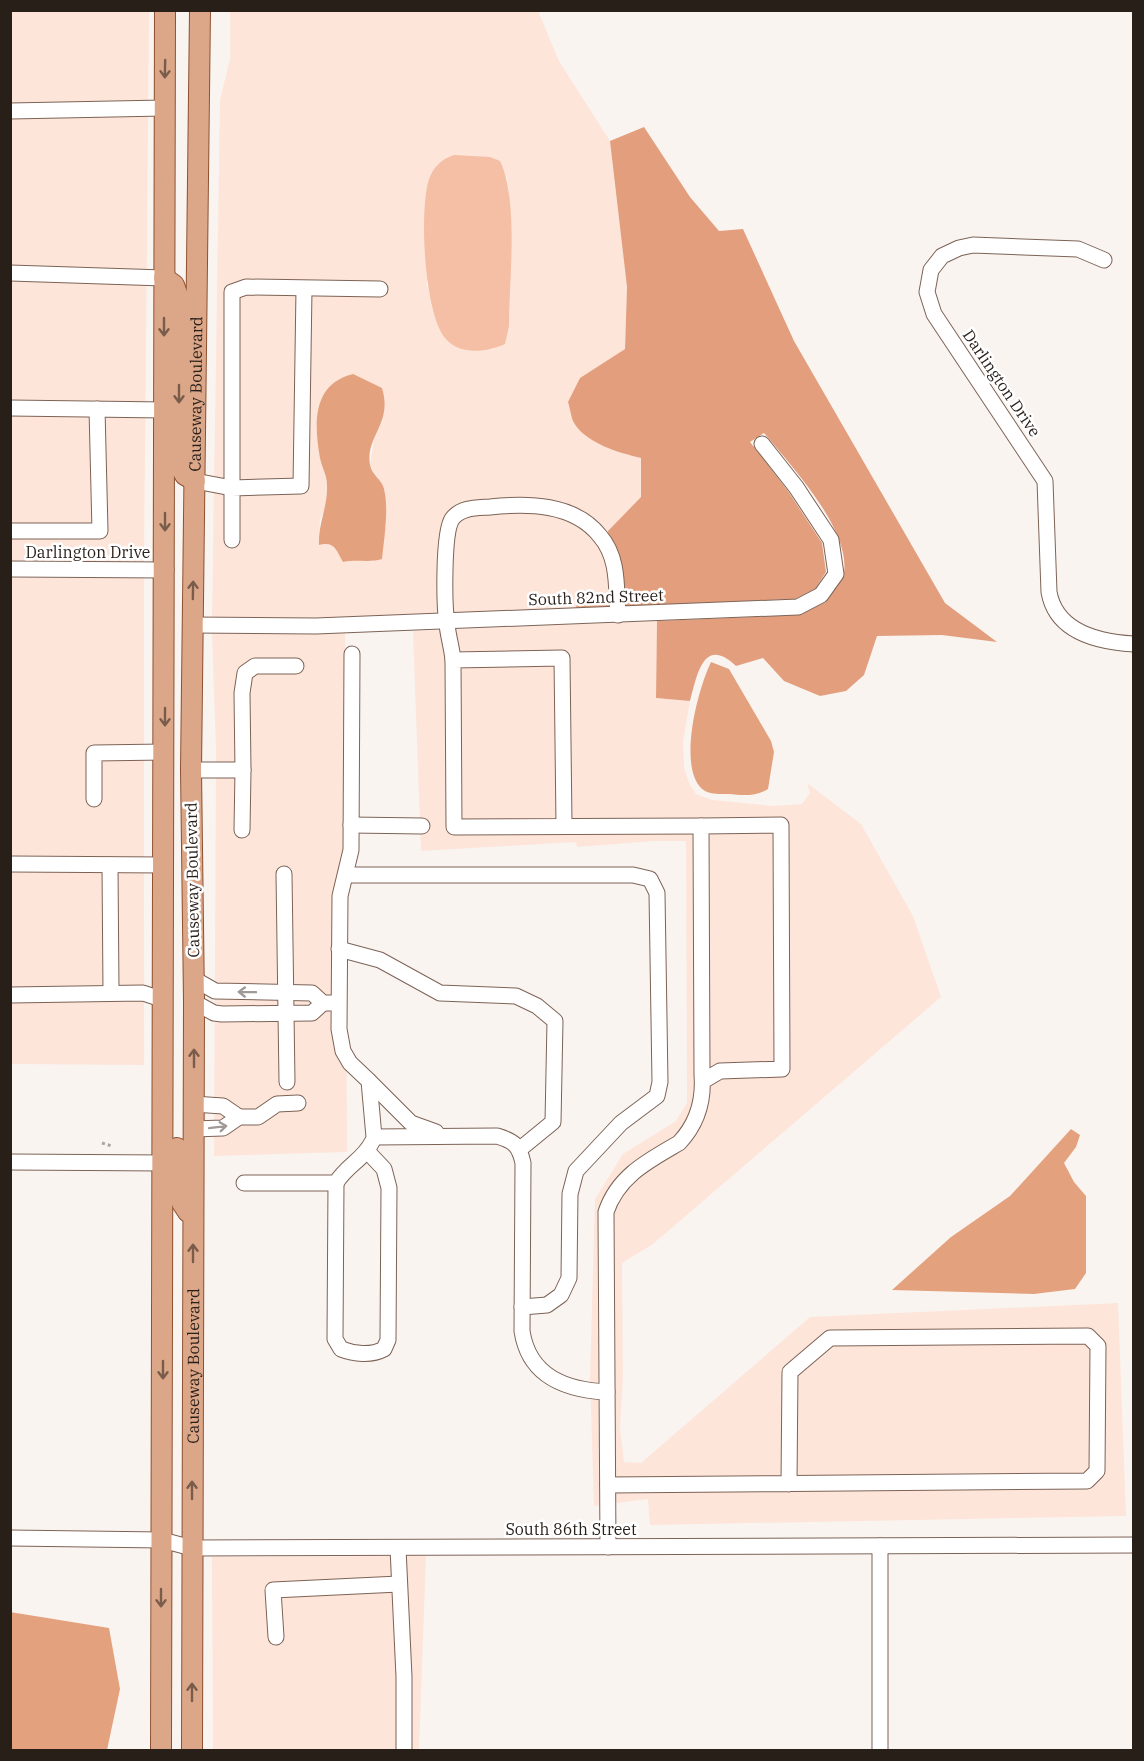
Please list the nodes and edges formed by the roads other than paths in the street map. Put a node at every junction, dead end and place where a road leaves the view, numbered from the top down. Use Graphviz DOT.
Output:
graph roads {
  1 [pos="165,10"];
  2 [pos="200,10"];
  3 [pos="164,108"];
  4 [pos="10,111"];
  5 [pos="1104,260"];
  6 [pos="10,273"];
  7 [pos="164,278"];
  8 [pos="304,289"];
  9 [pos="380,290"];
  10 [pos="10,408"];
  11 [pos="97,409"];
  12 [pos="165,410"];
  13 [pos="762,444"];
  14 [pos="195,481"];
  15 [pos="232,488"];
  16 [pos="10,531"];
  17 [pos="232,540"];
  18 [pos="10,569"];
  19 [pos="165,570"];
  20 [pos="618,615"];
  21 [pos="446,621"];
  22 [pos="192,625"];
  23 [pos="1134,644"];
  24 [pos="352,654"];
  25 [pos="453,660"];
  26 [pos="296,666"];
  27 [pos="165,752"];
  28 [pos="191,770"];
  29 [pos="243,770"];
  30 [pos="165,791"];
  31 [pos="94,799"];
  32 [pos="351,825"];
  33 [pos="564,825"];
  34 [pos="422,826"];
  35 [pos="701,826"];
  36 [pos="242,830"];
  37 [pos="10,864"];
  38 [pos="110,865"];
  39 [pos="165,865"];
  40 [pos="284,874"];
  41 [pos="346,875"];
  42 [pos="339,949"];
  43 [pos="194,979"];
  44 [pos="111,993"];
  45 [pos="285,993"];
  46 [pos="10,995"];
  47 [pos="164,1000"];
  48 [pos="194,1002"];
  49 [pos="331,1003"];
  50 [pos="285,1014"];
  51 [pos="369,1080"];
  52 [pos="286,1082"];
  53 [pos="703,1082"];
  54 [pos="298,1103"];
  55 [pos="193,1104"];
  56 [pos="239,1117"];
  57 [pos="193,1129"];
  58 [pos="454,1136"];
  59 [pos="374,1137"];
  60 [pos="520,1149"];
  61 [pos="368,1151"];
  62 [pos="10,1162"];
  63 [pos="164,1163"];
  64 [pos="244,1183"];
  65 [pos="336,1183"];
  66 [pos="193,1219"];
  67 [pos="522,1307"];
  68 [pos="607,1392"];
  69 [pos="789,1484"];
  70 [pos="608,1485"];
  71 [pos="10,1538"];
  72 [pos="162,1540"];
  73 [pos="1134,1545"];
  74 [pos="880,1546"];
  75 [pos="608,1547"];
  76 [pos="192,1548"];
  77 [pos="398,1548"];
  78 [pos="399,1584"];
  79 [pos="276,1637"];
  80 [pos="161,1750"];
  81 [pos="192,1750"];
  82 [pos="404,1750"];
  83 [pos="880,1750"];
  1 -- 3 [label="main road, Causeway Boulevard, one-way"];
  2 -- 14 [label="main road, Causeway Boulevard"];
  3 -- 4 [label="street"];
  3 -- 7 [label="main road, Causeway Boulevard"];
  5 -- 23 [label="street, Darlington Drive"];
  6 -- 7 [label="street"];
  7 -- 12 [label="main road, Causeway Boulevard, one-way"];
  7 -- 14 [label="main road, one-way"];
  8 -- 9 [label="street"];
  8 -- 15 [label="street"];
  8 -- 15 [label="street"];
  10 -- 11 [label="street"];
  11 -- 12 [label="street"];
  11 -- 16 [label="street"];
  12 -- 19 [label="main road, Causeway Boulevard, one-way"];
  13 -- 20 [label="street, South 82nd Street"];
  14 -- 15 [label="street"];
  22 -- 14 [label="main road, Causeway Boulevard, one-way"];
  15 -- 17 [label="street"];
  18 -- 19 [label="street, Darlington Drive"];
  19 -- 27 [label="main road, Causeway Boulevard, one-way"];
  19 -- 28 [label="main road"];
  20 -- 21 [label="street, South 82nd Street"];
  20 -- 21 [label="street"];
  21 -- 22 [label="street, South 82nd Street"];
  21 -- 25 [label="street"];
  22 -- 28 [label="main road, Causeway Boulevard"];
  24 -- 32 [label="street"];
  25 -- 33 [label="street"];
  25 -- 33 [label="street"];
  26 -- 29 [label="street"];
  27 -- 30 [label="main road, Causeway Boulevard"];
  27 -- 31 [label="street"];
  28 -- 29 [label="street"];
  28 -- 43 [label="main road, Causeway Boulevard"];
  29 -- 36 [label="street"];
  30 -- 39 [label="main road, Causeway Boulevard"];
  30 -- 48 [label="main road"];
  32 -- 34 [label="street"];
  32 -- 41 [label="street"];
  33 -- 35 [label="street"];
  35 -- 53 [label="street"];
  35 -- 53 [label="street"];
  37 -- 38 [label="street"];
  38 -- 39 [label="street"];
  38 -- 44 [label="street"];
  39 -- 47 [label="main road, Causeway Boulevard"];
  40 -- 45 [label="street"];
  41 -- 42 [label="street"];
  41 -- 67 [label="street"];
  42 -- 49 [label="street"];
  42 -- 60 [label="street"];
  45 -- 43 [label="street, one-way"];
  43 -- 48 [label="main road, Causeway Boulevard"];
  44 -- 46 [label="street"];
  44 -- 47 [label="street"];
  45 -- 49 [label="street"];
  45 -- 50 [label="street"];
  47 -- 63 [label="main road, Causeway Boulevard"];
  47 -- 66 [label="main road"];
  48 -- 50 [label="street"];
  55 -- 48 [label="main road, Causeway Boulevard, one-way"];
  49 -- 50 [label="street"];
  49 -- 51 [label="street"];
  50 -- 52 [label="street"];
  51 -- 58 [label="street"];
  51 -- 59 [label="street"];
  53 -- 68 [label="street"];
  54 -- 56 [label="street"];
  55 -- 56 [label="street"];
  55 -- 57 [label="main road, Causeway Boulevard"];
  57 -- 56 [label="street, one-way"];
  57 -- 66 [label="main road, Causeway Boulevard"];
  58 -- 59 [label="street"];
  58 -- 60 [label="street"];
  59 -- 61 [label="street"];
  60 -- 67 [label="street"];
  61 -- 65 [label="street"];
  61 -- 65 [label="street"];
  62 -- 63 [label="street"];
  63 -- 72 [label="main road, Causeway Boulevard, one-way"];
  64 -- 65 [label="street"];
  76 -- 66 [label="main road, Causeway Boulevard, one-way"];
  67 -- 68 [label="street"];
  68 -- 70 [label="street"];
  69 -- 69 [label="street"];
  69 -- 70 [label="street"];
  70 -- 75 [label="street"];
  71 -- 72 [label="street, South 86th Street"];
  72 -- 76 [label="street, South 86th Street"];
  72 -- 80 [label="main road, Causeway Boulevard, one-way"];
  73 -- 74 [label="street, South 86th Street"];
  74 -- 75 [label="street, South 86th Street"];
  74 -- 83 [label="street"];
  75 -- 77 [label="street, South 86th Street"];
  76 -- 77 [label="street, South 86th Street"];
  81 -- 76 [label="main road, Causeway Boulevard, one-way"];
  77 -- 78 [label="street"];
  78 -- 79 [label="street"];
  78 -- 82 [label="street"];
}
